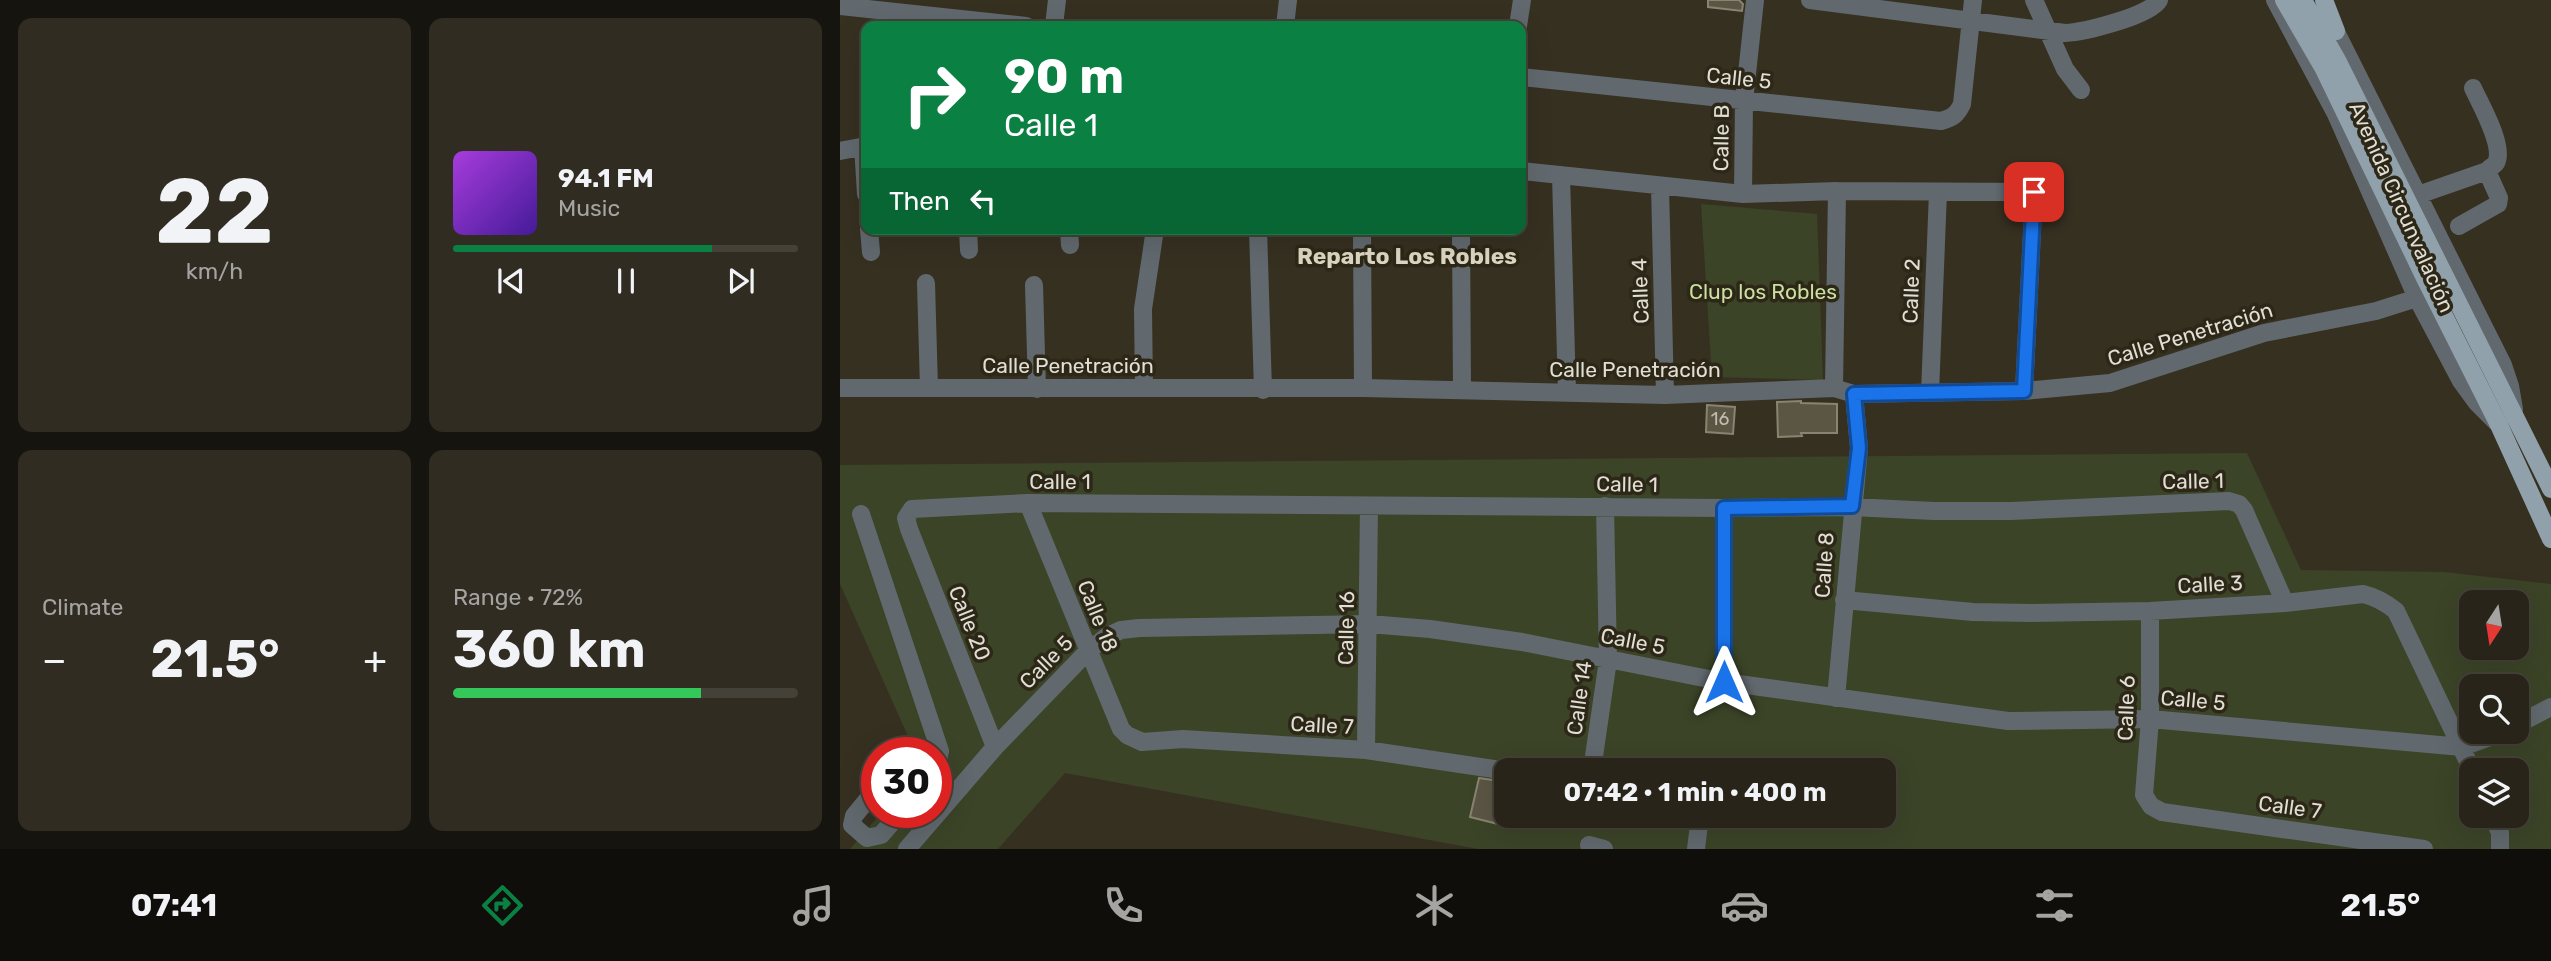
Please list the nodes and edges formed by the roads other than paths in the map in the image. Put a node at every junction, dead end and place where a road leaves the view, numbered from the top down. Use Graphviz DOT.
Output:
graph roads {
  1 [pos="1057,0"];
  2 [pos="1288,0"];
  3 [pos="1522,0"];
  4 [pos="1755,0"];
  5 [pos="1810,0"];
  6 [pos="1973,0"];
  7 [pos="2034,0"];
  8 [pos="2159,0"];
  9 [pos="2275,0"];
  10 [pos="2284,0"];
  11 [pos="2303,0"];
  12 [pos="2319,0"];
  13 [pos="2324,0"];
  14 [pos="840,6"];
  15 [pos="1971,19"];
  16 [pos="980,21"];
  17 [pos="1055,21"];
  18 [pos="1286,21"];
  19 [pos="1519,21"];
  20 [pos="2336,31"];
  21 [pos="2050,32"];
  22 [pos="2331,66"];
  23 [pos="1526,78"];
  24 [pos="2473,88"];
  25 [pos="2081,90"];
  26 [pos="1744,101"];
  27 [pos="861,147"];
  28 [pos="840,151"];
  29 [pos="2487,171"];
  30 [pos="1526,172"];
  31 [pos="1561,175"];
  32 [pos="1660,186"];
  33 [pos="1837,191"];
  34 [pos="1938,192"];
  35 [pos="1743,194"];
  36 [pos="2418,195"];
  37 [pos="2459,226"];
  38 [pos="870,235"];
  39 [pos="968,235"];
  40 [pos="1154,235"];
  41 [pos="1258,235"];
  42 [pos="1362,235"];
  43 [pos="1461,235"];
  44 [pos="969,250"];
  45 [pos="871,251"];
  46 [pos="926,283"];
  47 [pos="1034,285"];
  48 [pos="2417,298"];
  49 [pos="1144,387"];
  50 [pos="840,388"];
  51 [pos="929,388"];
  52 [pos="1363,388"];
  53 [pos="1834,388"];
  54 [pos="1037,389"];
  55 [pos="1263,390"];
  56 [pos="1462,390"];
  57 [pos="2024,391"];
  58 [pos="1567,392"];
  59 [pos="1930,393"];
  60 [pos="1854,394"];
  61 [pos="1665,395"];
  62 [pos="2514,413"];
  63 [pos="2499,425"];
  64 [pos="2544,457"];
  65 [pos="2551,489"];
  66 [pos="1028,503"];
  67 [pos="1369,506"];
  68 [pos="1605,506"];
  69 [pos="1852,506"];
  70 [pos="1724,508"];
  71 [pos="861,514"];
  72 [pos="907,514"];
  73 [pos="2551,539"];
  74 [pos="1844,600"];
  75 [pos="2286,603"];
  76 [pos="2150,611"];
  77 [pos="1369,624"];
  78 [pos="1087,652"];
  79 [pos="1608,660"];
  80 [pos="1724,682"];
  81 [pos="2551,695"];
  82 [pos="1836,698"];
  83 [pos="2529,706"];
  84 [pos="2551,708"];
  85 [pos="2150,719"];
  86 [pos="2529,719"];
  87 [pos="935,737"];
  88 [pos="1134,739"];
  89 [pos="2467,744"];
  90 [pos="995,747"];
  91 [pos="2462,747"];
  92 [pos="1366,750"];
  93 [pos="1594,758"];
  94 [pos="2467,758"];
  95 [pos="1494,769"];
  96 [pos="952,797"];
  97 [pos="2151,806"];
  98 [pos="861,807"];
  99 [pos="887,828"];
  100 [pos="925,828"];
  101 [pos="1699,828"];
  102 [pos="2498,828"];
  103 [pos="907,849"];
  104 [pos="1696,849"];
  105 [pos="2424,849"];
  106 [pos="2500,849"];
  1 -- 17 [label="street"];
  2 -- 18 [label="street"];
  3 -- 19 [label="street"];
  4 -- 26 [label="street, Calle B"];
  5 -- 15 [label="street"];
  6 -- 15 [label="street"];
  7 -- 21 [label="street"];
  8 -- 21 [label="street"];
  9 -- 48 [label="street, Avenida Circunvalación"];
  10 -- 22 [label="main road, Avenida Circunvalación"];
  11 -- 22 [label="main road, Avenida Circunvalación"];
  12 -- 20 [label="street, Avenida Circunvalación"];
  13 -- 20 [label="main road"];
  14 -- 16 [label="street"];
  15 -- 21 [label="street"];
  15 -- 26 [label="street, Calle 5"];
  20 -- 36 [label="street, Avenida Circunvalación"];
  21 -- 25 [label="street"];
  22 -- 62 [label="main road, Avenida Circunvalación"];
  22 -- 63 [label="main road, Avenida Circunvalación"];
  23 -- 26 [label="street, Calle 5"];
  24 -- 29 [label="street"];
  26 -- 35 [label="street, Calle B"];
  27 -- 28 [label="street"];
  29 -- 36 [label="street"];
  29 -- 37 [label="street"];
  30 -- 31 [label="street"];
  31 -- 32 [label="street"];
  31 -- 58 [label="street"];
  32 -- 35 [label="street"];
  32 -- 61 [label="street, Calle 4"];
  33 -- 34 [label="street"];
  33 -- 35 [label="street"];
  33 -- 53 [label="street"];
  34 -- 57 [label="street"];
  34 -- 59 [label="street, Calle 2"];
  36 -- 62 [label="street, Avenida Circunvalación"];
  38 -- 45 [label="street"];
  39 -- 44 [label="street"];
  40 -- 49 [label="street"];
  41 -- 55 [label="street"];
  42 -- 52 [label="street"];
  43 -- 56 [label="street"];
  46 -- 51 [label="street"];
  47 -- 54 [label="street"];
  48 -- 57 [label="street, Calle Penetración"];
  48 -- 63 [label="street, Avenida Circunvalación"];
  49 -- 54 [label="street, Calle Penetración"];
  49 -- 55 [label="street, Calle Penetración"];
  50 -- 51 [label="street, Calle Penetración"];
  51 -- 54 [label="street, Calle Penetración"];
  52 -- 55 [label="street, Calle Penetración"];
  52 -- 56 [label="street, Calle Penetración"];
  53 -- 60 [label="street, Calle Penetración"];
  53 -- 61 [label="street, Calle Penetración"];
  56 -- 58 [label="street, Calle Penetración"];
  57 -- 59 [label="street, Calle Penetración"];
  58 -- 61 [label="street, Calle Penetración"];
  59 -- 60 [label="street, Calle Penetración"];
  60 -- 69 [label="street, Calle 8"];
  62 -- 64 [label="main road, Avenida Circunvalación"];
  63 -- 73 [label="main road, Avenida Circunvalación"];
  64 -- 65 [label="main road, Avenida Circunvalación"];
  66 -- 67 [label="street, Calle 1"];
  66 -- 72 [label="street, Calle 1"];
  66 -- 78 [label="street, Calle 18"];
  67 -- 68 [label="street, Calle 1"];
  67 -- 77 [label="street, Calle 16"];
  68 -- 70 [label="street, Calle 1"];
  68 -- 79 [label="street, Calle 14"];
  69 -- 70 [label="street, Calle 1"];
  69 -- 74 [label="street, Calle 8"];
  69 -- 75 [label="street, Calle 1"];
  70 -- 80 [label="street"];
  71 -- 87 [label="street"];
  72 -- 90 [label="street, Calle 20"];
  74 -- 76 [label="street, Calle 3"];
  74 -- 82 [label="street, Calle 8"];
  75 -- 76 [label="street, Calle 3"];
  75 -- 91 [label="street, Calle 3"];
  76 -- 85 [label="street, Calle 6"];
  77 -- 78 [label="street, Calle 5"];
  77 -- 79 [label="street, Calle 5"];
  77 -- 92 [label="street, Calle 16"];
  78 -- 88 [label="street, Calle 18"];
  78 -- 90 [label="street, Calle 5"];
  79 -- 80 [label="street, Calle 5"];
  79 -- 93 [label="street, Calle 14"];
  80 -- 82 [label="street, Calle 5"];
  81 -- 83 [label="street"];
  82 -- 85 [label="street, Calle 5"];
  84 -- 86 [label="street"];
  85 -- 91 [label="street, Calle 5"];
  85 -- 97 [label="street, Calle 6"];
  88 -- 92 [label="street, Calle 7"];
  89 -- 91 [label="street, Calle 5"];
  90 -- 96 [label="street, Calle 5"];
  91 -- 94 [label="street, Calle 3"];
  92 -- 95 [label="street, Calle 7"];
  97 -- 105 [label="street, Calle 7"];
  98 -- 99 [label="street"];
  100 -- 103 [label="street, Calle 5"];
  101 -- 104 [label="street"];
  102 -- 106 [label="street"];
}
